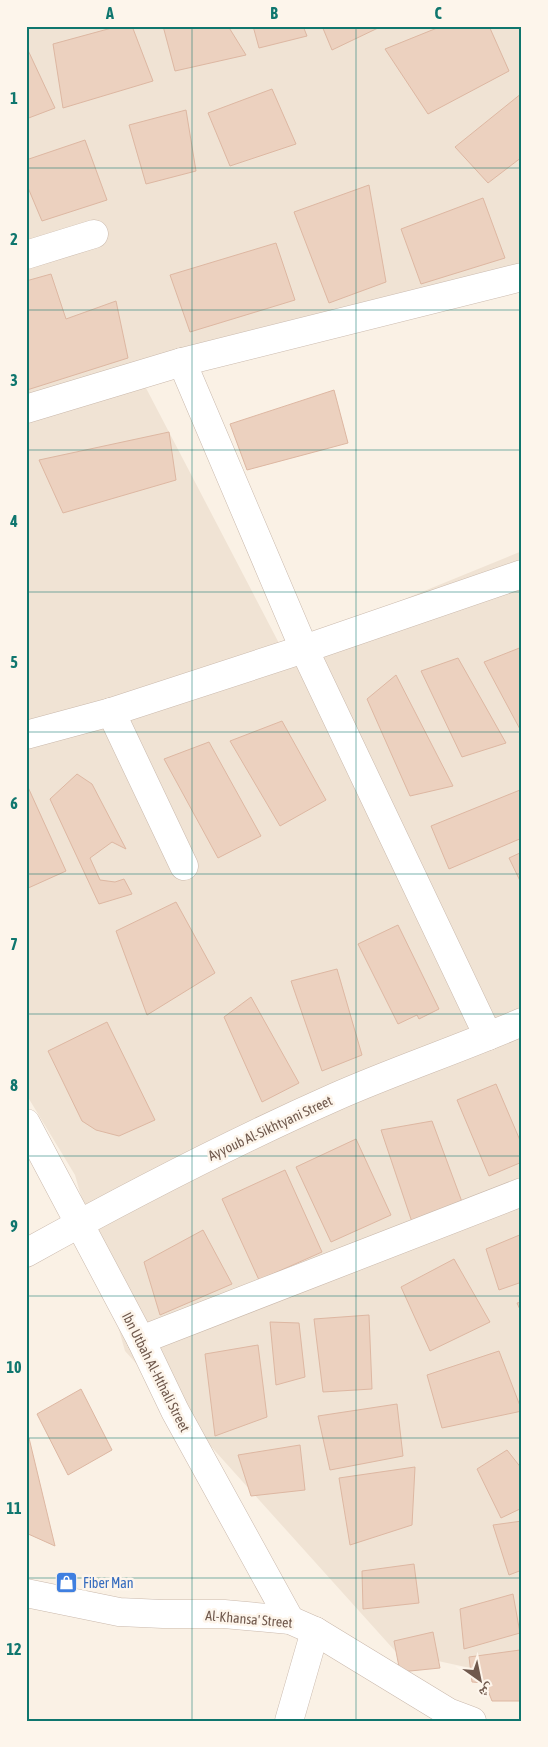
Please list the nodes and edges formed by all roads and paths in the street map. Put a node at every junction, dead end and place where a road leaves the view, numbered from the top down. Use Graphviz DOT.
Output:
graph roads {
  1 [pos="94,234"];
  2 [pos="26,255"];
  3 [pos="522,277"];
  4 [pos="182,362"];
  5 [pos="26,409"];
  6 [pos="522,574"];
  7 [pos="304,649"];
  8 [pos="111,712"];
  9 [pos="26,735"];
  10 [pos="184,866"];
  11 [pos="520,1028"];
  12 [pos="488,1036"];
  13 [pos="26,1123"];
  14 [pos="522,1192"];
  15 [pos="80,1223"];
  16 [pos="26,1253"];
  17 [pos="140,1340"];
  18 [pos="26,1594"];
  19 [pos="290,1620"];
  20 [pos="315,1631"];
  21 [pos="459,1718"];
  22 [pos="289,1721"];
  1 -- 2 [label="street"];
  3 -- 4 [label="street"];
  4 -- 5 [label="street"];
  4 -- 7 [label="street"];
  6 -- 7 [label="street"];
  7 -- 8 [label="street"];
  7 -- 12 [label="street"];
  8 -- 9 [label="street"];
  8 -- 10 [label="street"];
  11 -- 12 [label="street, Ayyoub Al-Sikhtyani Street"];
  12 -- 15 [label="street, Ayyoub Al-Sikhtyani Street"];
  13 -- 15 [label="street, Ibn Utbah Al-Hthali Street"];
  14 -- 17 [label="street"];
  15 -- 16 [label="street, Ayyoub Al-Sikhtyani Street"];
  15 -- 17 [label="street, Ibn Utbah Al-Hthali Street"];
  17 -- 19 [label="street, Ibn Utbah Al-Hthali Street"];
  18 -- 19 [label="street, Al-Khansa' Street"];
  19 -- 20 [label="street, Al-Khansa' Street"];
  20 -- 21 [label="street, Al-Khansa' Street"];
  20 -- 22 [label="street"];
}
